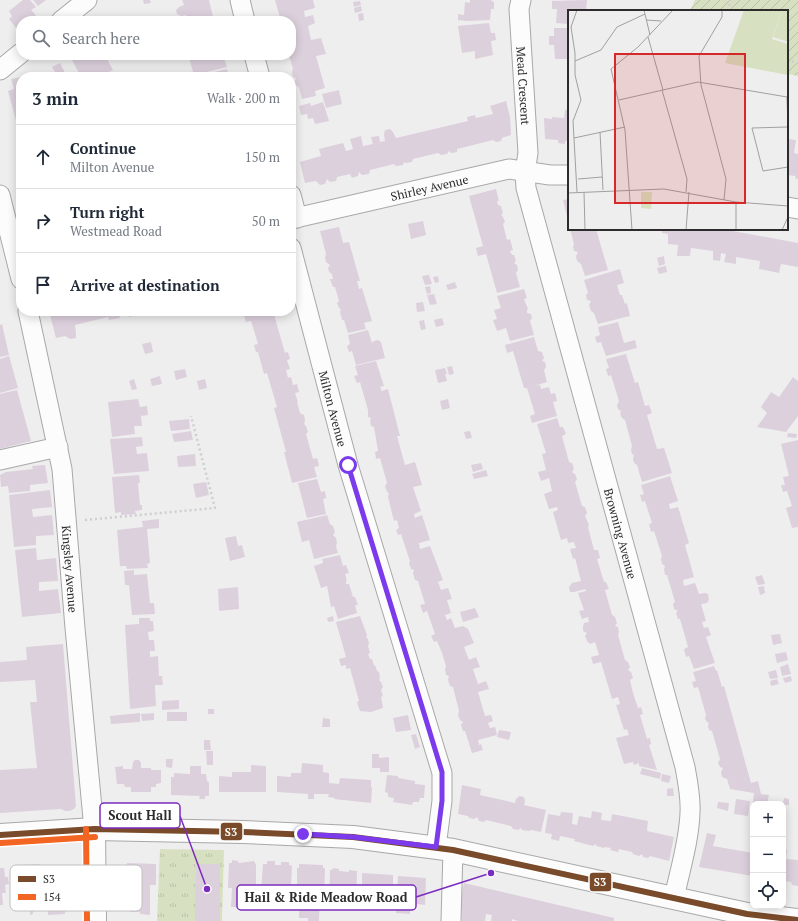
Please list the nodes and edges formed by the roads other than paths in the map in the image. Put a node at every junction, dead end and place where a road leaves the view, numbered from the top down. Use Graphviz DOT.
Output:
graph roads {
  1 [pos="87,0"];
  2 [pos="240,0"];
  3 [pos="521,0"];
  4 [pos="66,16"];
  5 [pos="245,16"];
  6 [pos="16,57"];
  7 [pos="255,60"];
  8 [pos="0,70"];
  9 [pos="259,72"];
  10 [pos="525,172"];
  11 [pos="568,175"];
  12 [pos="0,195"];
  13 [pos="788,207"];
  14 [pos="798,209"];
  15 [pos="296,219"];
  16 [pos="16,259"];
  17 [pos="296,267"];
  18 [pos="29,316"];
  19 [pos="58,447"];
  20 [pos="0,460"];
  21 [pos="94,829"];
  22 [pos="0,835"];
  23 [pos="444,848"];
  24 [pos="94,865"];
  25 [pos="674,898"];
  26 [pos="95,911"];
  27 [pos="747,918"];
  28 [pos="798,920"];
  29 [pos="95,921"];
  30 [pos="451,921"];
  1 -- 4 [label="street"];
  2 -- 5 [label="street"];
  3 -- 10 [label="street, Mead Crescent"];
  6 -- 8 [label="street"];
  7 -- 9 [label="street"];
  10 -- 11 [label="street, Shirley Avenue"];
  10 -- 15 [label="street, Shirley Avenue"];
  10 -- 25 [label="street, Browning Avenue"];
  12 -- 16 [label="street"];
  13 -- 14 [label="street"];
  17 -- 23 [label="street, Milton Avenue"];
  18 -- 19 [label="street, Kingsley Avenue"];
  19 -- 20 [label="street"];
  19 -- 21 [label="street, Kingsley Avenue"];
  21 -- 22 [label="street"];
  21 -- 23 [label="street"];
  21 -- 24 [label="street"];
  23 -- 25 [label="street"];
  23 -- 30 [label="street, Milton Avenue"];
  25 -- 27 [label="street"];
  26 -- 29 [label="street"];
  27 -- 28 [label="street"];
}
